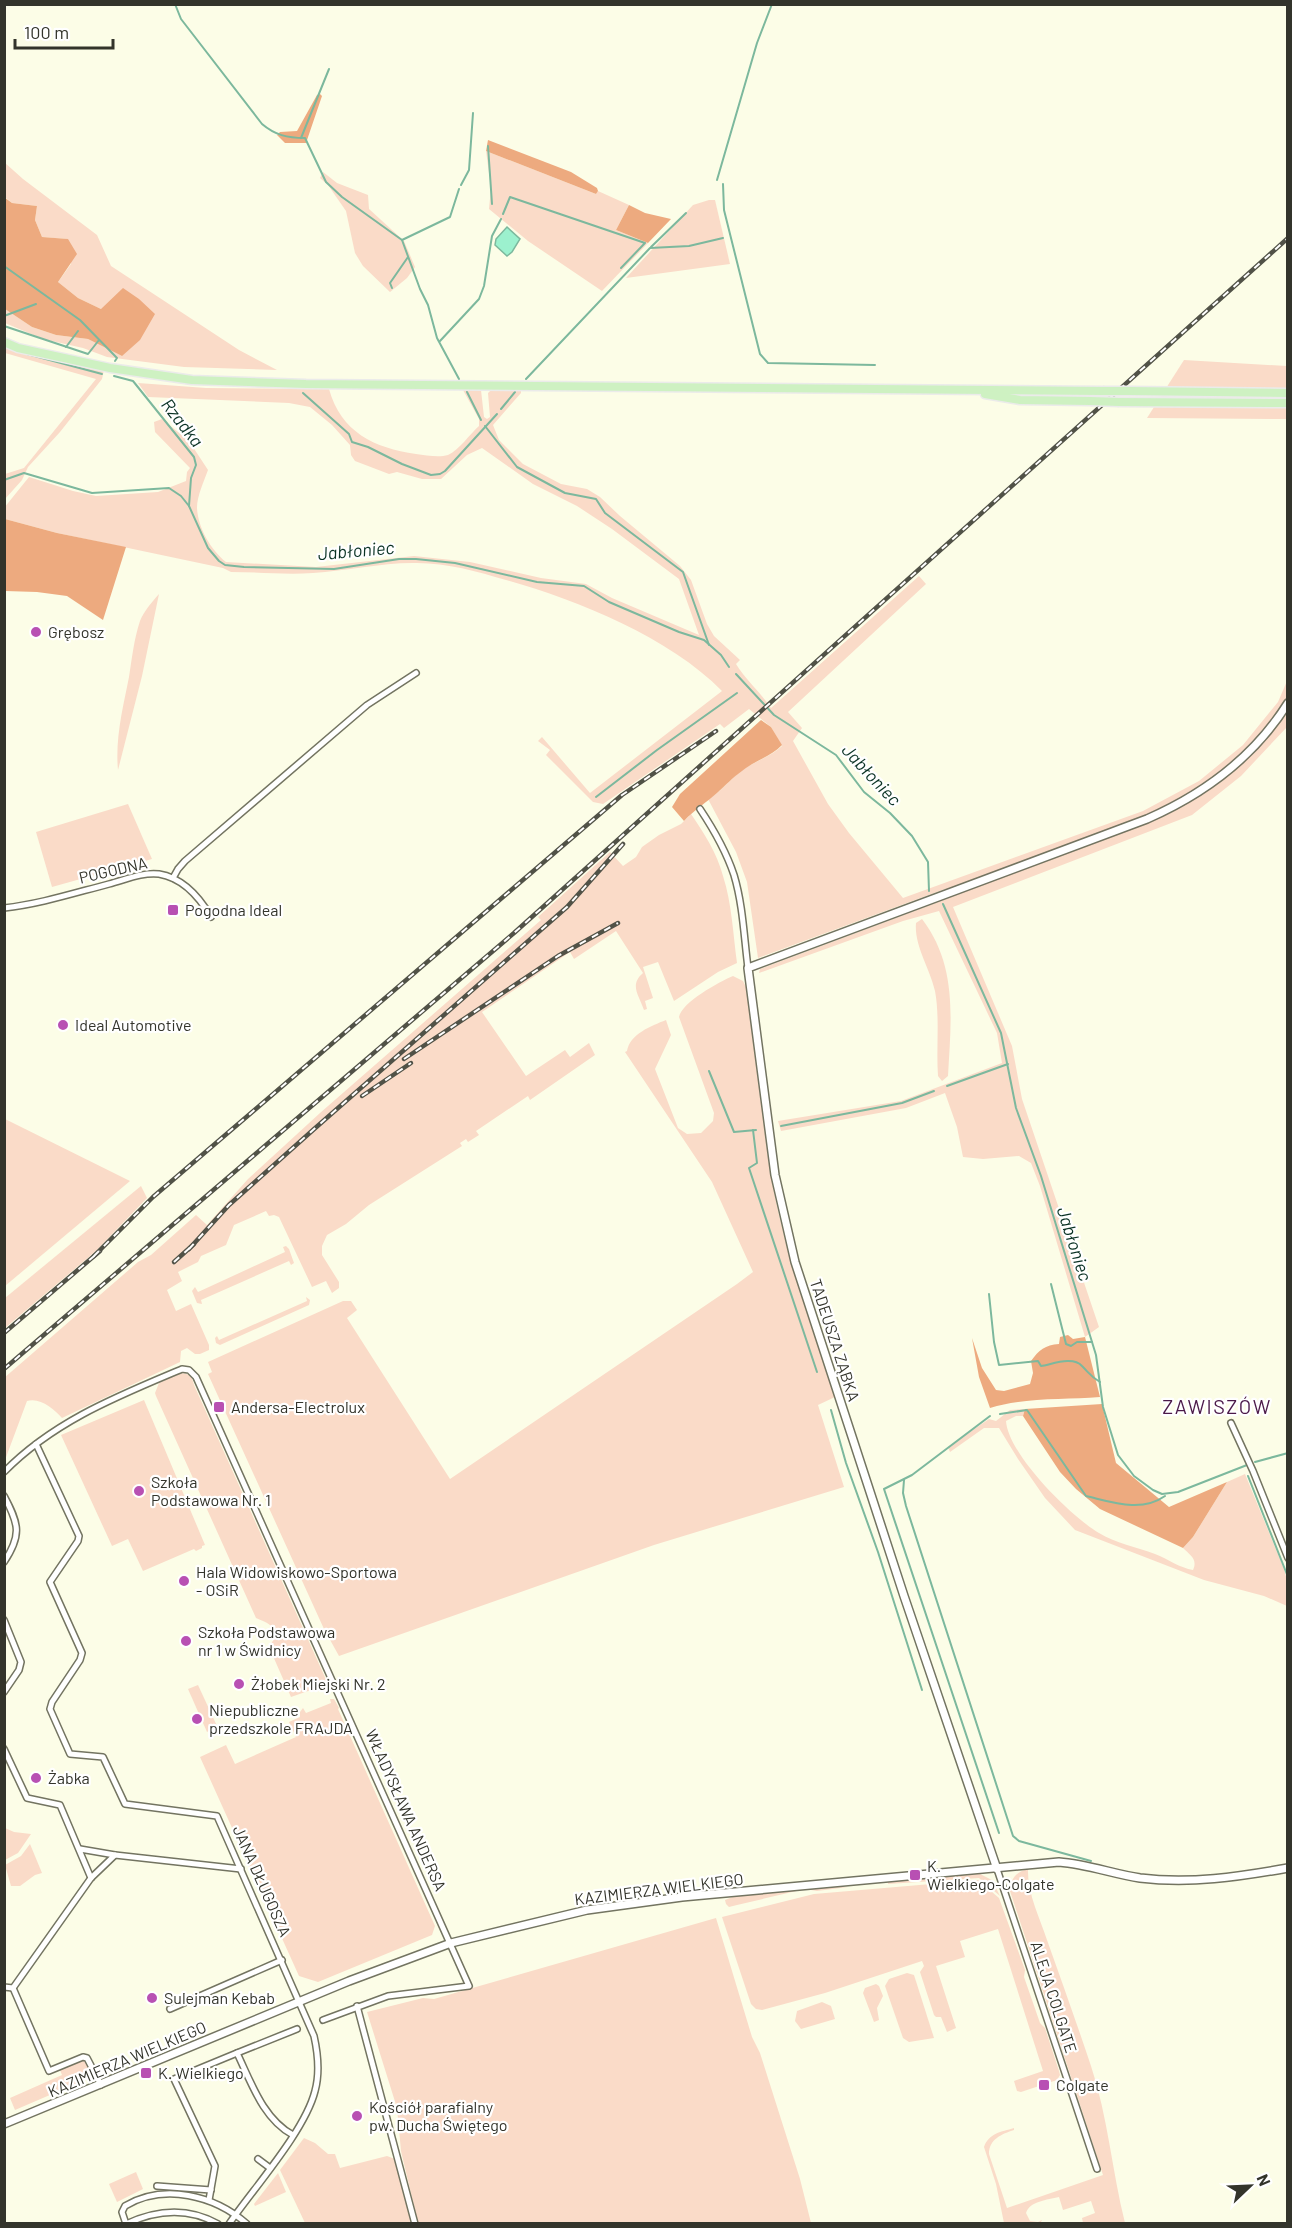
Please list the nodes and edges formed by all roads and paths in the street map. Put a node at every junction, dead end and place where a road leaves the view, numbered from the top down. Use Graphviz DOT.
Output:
graph roads {
  1 [pos="4,342"];
  2 [pos="958,390"];
  3 [pos="1287,393"];
  4 [pos="1287,403"];
  5 [pos="416,674"];
  6 [pos="1287,703"];
  7 [pos="700,809"];
  8 [pos="173,878"];
  9 [pos="4,908"];
  10 [pos="212,917"];
  11 [pos="748,968"];
  12 [pos="1231,1423"];
  13 [pos="36,1444"];
  14 [pos="4,1472"];
  15 [pos="4,1496"];
  16 [pos="1287,1558"];
  17 [pos="4,1562"];
  18 [pos="4,1620"];
  19 [pos="4,1692"];
  20 [pos="4,1749"];
  21 [pos="80,1849"];
  22 [pos="115,1855"];
  23 [pos="1287,1868"];
  24 [pos="241,1869"];
  25 [pos="997,1869"];
  26 [pos="91,1878"];
  27 [pos="451,1943"];
  28 [pos="282,1960"];
  29 [pos="4,1987"];
  30 [pos="13,1988"];
  31 [pos="300,2001"];
  32 [pos="357,2006"];
  33 [pos="170,2009"];
  34 [pos="323,2020"];
  35 [pos="297,2029"];
  36 [pos="237,2053"];
  37 [pos="101,2085"];
  38 [pos="4,2124"];
  39 [pos="293,2135"];
  40 [pos="258,2158"];
  41 [pos="270,2168"];
  42 [pos="1097,2169"];
  43 [pos="157,2186"];
  44 [pos="211,2190"];
  45 [pos="209,2200"];
  46 [pos="236,2214"];
  47 [pos="126,2223"];
  48 [pos="218,2223"];
  49 [pos="229,2223"];
  50 [pos="247,2223"];
  51 [pos="415,2223"];
  1 -- 2 [label="main road"];
  2 -- 3 [label="main road, bridge"];
  2 -- 4 [label="main road, bridge"];
  5 -- 8 [label="street"];
  6 -- 11 [label="street"];
  7 -- 11 [label="street, TADEUSZA ZĄBKA"];
  8 -- 9 [label="street, POGODNA"];
  8 -- 10 [label="street, POGODNA"];
  11 -- 25 [label="street, TADEUSZA ZĄBKA"];
  12 -- 16 [label="street"];
  13 -- 14 [label="street"];
  13 -- 24 [label="street, JANA DŁUGOSZA"];
  13 -- 27 [label="street, WŁADYSŁAWA ANDERSA"];
  15 -- 17 [label="street"];
  18 -- 19 [label="street"];
  20 -- 21 [label="street"];
  21 -- 22 [label="street"];
  21 -- 26 [label="street"];
  22 -- 24 [label="street"];
  22 -- 26 [label="street"];
  23 -- 25 [label="street, KAZIMIERZA WIELKIEGO"];
  24 -- 28 [label="street, JANA DŁUGOSZA"];
  25 -- 27 [label="street, KAZIMIERZA WIELKIEGO"];
  25 -- 42 [label="street, ALEJA COLGATE"];
  26 -- 30 [label="street"];
  27 -- 31 [label="street, KAZIMIERZA WIELKIEGO"];
  27 -- 32 [label="street"];
  28 -- 31 [label="street, JANA DŁUGOSZA"];
  28 -- 33 [label="street, KAZIMIERZA WIELKIEGO"];
  29 -- 30 [label="street"];
  30 -- 37 [label="street"];
  31 -- 37 [label="street, KAZIMIERZA WIELKIEGO"];
  31 -- 39 [label="street, JANA DŁUGOSZA"];
  32 -- 34 [label="street"];
  32 -- 51 [label="street"];
  35 -- 36 [label="street"];
  36 -- 39 [label="street"];
  36 -- 44 [label="street"];
  37 -- 38 [label="street, KAZIMIERZA WIELKIEGO"];
  39 -- 41 [label="street, JANA DŁUGOSZA"];
  40 -- 41 [label="street"];
  41 -- 46 [label="street, JANA DŁUGOSZA"];
  43 -- 44 [label="street"];
  44 -- 45 [label="street"];
  45 -- 46 [label="street"];
  45 -- 47 [label="street"];
  46 -- 49 [label="street, JANA DŁUGOSZA"];
  46 -- 50 [label="street"];
  47 -- 48 [label="street"];
}
